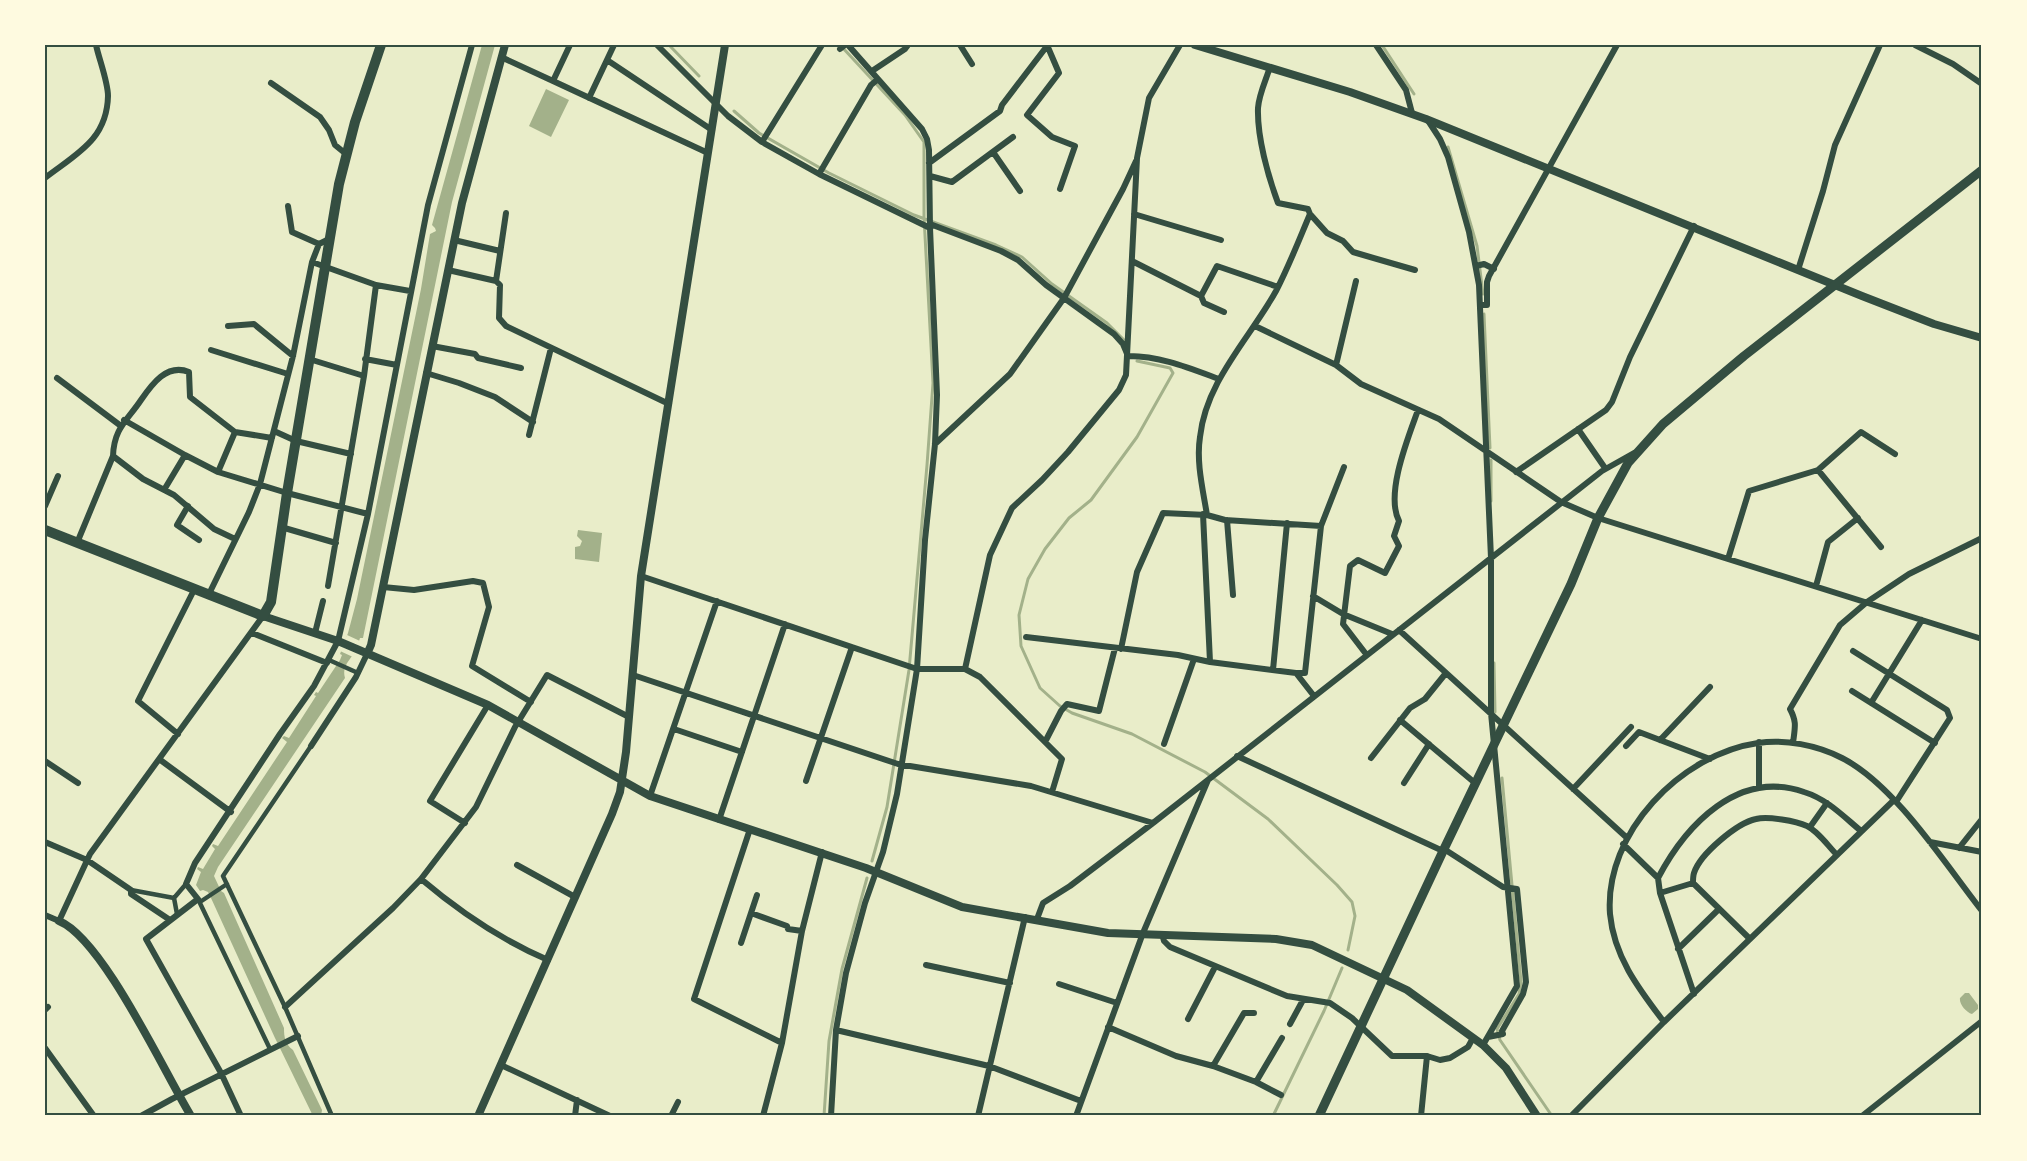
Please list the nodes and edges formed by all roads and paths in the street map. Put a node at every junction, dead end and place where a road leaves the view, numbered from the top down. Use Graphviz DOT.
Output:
graph roads {
  1 [pos="96,45"];
  2 [pos="381,45"];
  3 [pos="472,45"];
  4 [pos="505,45"];
  5 [pos="570,45"];
  6 [pos="606,45"];
  7 [pos="657,45"];
  8 [pos="725,45"];
  9 [pos="822,45"];
  10 [pos="908,45"];
  11 [pos="960,45"];
  12 [pos="1047,45"];
  13 [pos="1180,45"];
  14 [pos="1195,45"];
  15 [pos="1376,45"];
  16 [pos="1617,45"];
  17 [pos="1880,45"];
  18 [pos="1915,45"];
  19 [pos="613,47"];
  20 [pos="844,47"];
  21 [pos="501,57"];
  22 [pos="607,60"];
  23 [pos="972,64"];
  24 [pos="1270,67"];
  25 [pos="872,71"];
  26 [pos="553,81"];
  27 [pos="876,81"];
  28 [pos="271,83"];
  29 [pos="1982,84"];
  30 [pos="589,98"];
  31 [pos="716,104"];
  32 [pos="1412,114"];
  33 [pos="1426,118"];
  34 [pos="712,130"];
  35 [pos="1013,137"];
  36 [pos="765,139"];
  37 [pos="993,152"];
  38 [pos="708,153"];
  39 [pos="346,154"];
  40 [pos="1137,158"];
  41 [pos="929,163"];
  42 [pos="1548,167"];
  43 [pos="821,170"];
  44 [pos="1982,170"];
  45 [pos="930,176"];
  46 [pos="45,178"];
  47 [pos="1060,189"];
  48 [pos="1020,190"];
  49 [pos="288,207"];
  50 [pos="506,213"];
  51 [pos="1134,214"];
  52 [pos="1310,214"];
  53 [pos="928,224"];
  54 [pos="1694,226"];
  55 [pos="454,240"];
  56 [pos="1221,240"];
  57 [pos="324,241"];
  58 [pos="500,251"];
  59 [pos="1132,261"];
  60 [pos="312,262"];
  61 [pos="1479,265"];
  62 [pos="324,266"];
  63 [pos="1494,269"];
  64 [pos="448,270"];
  65 [pos="1415,270"];
  66 [pos="1798,270"];
  67 [pos="496,281"];
  68 [pos="1356,281"];
  69 [pos="376,285"];
  70 [pos="1835,285"];
  71 [pos="1278,287"];
  72 [pos="410,291"];
  73 [pos="1066,295"];
  74 [pos="1201,296"];
  75 [pos="1480,305"];
  76 [pos="1224,312"];
  77 [pos="228,326"];
  78 [pos="1255,326"];
  79 [pos="1982,338"];
  80 [pos="432,346"];
  81 [pos="551,348"];
  82 [pos="211,350"];
  83 [pos="292,356"];
  84 [pos="1128,356"];
  85 [pos="309,359"];
  86 [pos="365,359"];
  87 [pos="397,365"];
  88 [pos="1336,365"];
  89 [pos="521,368"];
  90 [pos="426,373"];
  91 [pos="288,374"];
  92 [pos="364,376"];
  93 [pos="57,378"];
  94 [pos="1219,379"];
  95 [pos="669,404"];
  96 [pos="1418,410"];
  97 [pos="533,422"];
  98 [pos="122,423"];
  99 [pos="1578,429"];
  100 [pos="235,432"];
  101 [pos="273,434"];
  102 [pos="529,435"];
  103 [pos="296,441"];
  104 [pos="936,444"];
  105 [pos="1637,451"];
  106 [pos="1487,452"];
  107 [pos="351,454"];
  108 [pos="1895,454"];
  109 [pos="185,455"];
  110 [pos="113,456"];
  111 [pos="1344,467"];
  112 [pos="1605,468"];
  113 [pos="1818,470"];
  114 [pos="218,472"];
  115 [pos="1516,472"];
  116 [pos="58,476"];
  117 [pos="260,484"];
  118 [pos="164,490"];
  119 [pos="287,493"];
  120 [pos="1561,502"];
  121 [pos="45,506"];
  122 [pos="188,506"];
  123 [pos="342,507"];
  124 [pos="368,514"];
  125 [pos="1205,515"];
  126 [pos="1598,518"];
  127 [pos="1858,518"];
  128 [pos="1227,520"];
  129 [pos="1287,523"];
  130 [pos="1321,526"];
  131 [pos="281,527"];
  132 [pos="45,530"];
  133 [pos="1982,538"];
  134 [pos="235,539"];
  135 [pos="199,540"];
  136 [pos="77,543"];
  137 [pos="336,543"];
  138 [pos="1881,547"];
  139 [pos="1491,558"];
  140 [pos="1728,559"];
  141 [pos="641,576"];
  142 [pos="328,586"];
  143 [pos="1816,586"];
  144 [pos="383,587"];
  145 [pos="194,590"];
  146 [pos="1233,595"];
  147 [pos="208,596"];
  148 [pos="1313,596"];
  149 [pos="323,601"];
  150 [pos="717,601"];
  151 [pos="1867,602"];
  152 [pos="1343,614"];
  153 [pos="263,616"];
  154 [pos="1922,620"];
  155 [pos="785,624"];
  156 [pos="1399,630"];
  157 [pos="252,633"];
  158 [pos="315,633"];
  159 [pos="1392,634"];
  160 [pos="1026,637"];
  161 [pos="1982,639"];
  162 [pos="341,642"];
  163 [pos="852,647"];
  164 [pos="1118,648"];
  165 [pos="1853,651"];
  166 [pos="367,654"];
  167 [pos="1366,654"];
  168 [pos="1194,658"];
  169 [pos="328,662"];
  170 [pos="1210,662"];
  171 [pos="912,667"];
  172 [pos="965,669"];
  173 [pos="1273,670"];
  174 [pos="358,673"];
  175 [pos="1296,673"];
  176 [pos="1446,673"];
  177 [pos="1888,673"];
  178 [pos="633,675"];
  179 [pos="1710,687"];
  180 [pos="1852,691"];
  181 [pos="686,692"];
  182 [pos="1314,696"];
  183 [pos="531,702"];
  184 [pos="1871,703"];
  185 [pos="488,705"];
  186 [pos="1491,713"];
  187 [pos="754,714"];
  188 [pos="629,717"];
  189 [pos="1400,720"];
  190 [pos="519,722"];
  191 [pos="1504,724"];
  192 [pos="1631,727"];
  193 [pos="674,729"];
  194 [pos="178,734"];
  195 [pos="820,738"];
  196 [pos="1660,740"];
  197 [pos="1045,742"];
  198 [pos="1759,742"];
  199 [pos="1495,743"];
  200 [pos="1792,743"];
  201 [pos="1935,743"];
  202 [pos="1164,744"];
  203 [pos="1429,744"];
  204 [pos="311,746"];
  205 [pos="1626,746"];
  206 [pos="742,752"];
  207 [pos="1237,756"];
  208 [pos="1371,758"];
  209 [pos="159,759"];
  210 [pos="1710,759"];
  211 [pos="45,761"];
  212 [pos="897,763"];
  213 [pos="1211,777"];
  214 [pos="621,780"];
  215 [pos="806,781"];
  216 [pos="78,783"];
  217 [pos="1404,783"];
  218 [pos="1475,783"];
  219 [pos="1759,787"];
  220 [pos="1573,789"];
  221 [pos="1052,792"];
  222 [pos="650,796"];
  223 [pos="1895,801"];
  224 [pos="1827,803"];
  225 [pos="231,812"];
  226 [pos="1982,819"];
  227 [pos="719,820"];
  228 [pos="465,823"];
  229 [pos="1153,823"];
  230 [pos="1810,827"];
  231 [pos="750,829"];
  232 [pos="1861,831"];
  233 [pos="1626,837"];
  234 [pos="45,842"];
  235 [pos="1929,842"];
  236 [pos="1623,844"];
  237 [pos="1959,848"];
  238 [pos="1443,850"];
  239 [pos="822,852"];
  240 [pos="1982,852"];
  241 [pos="1837,855"];
  242 [pos="87,860"];
  243 [pos="517,865"];
  244 [pos="876,872"];
  245 [pos="1658,878"];
  246 [pos="421,879"];
  247 [pos="1693,883"];
  248 [pos="186,884"];
  249 [pos="224,885"];
  250 [pos="1512,889"];
  251 [pos="131,890"];
  252 [pos="1660,893"];
  253 [pos="757,895"];
  254 [pos="576,897"];
  255 [pos="174,898"];
  256 [pos="199,901"];
  257 [pos="1719,909"];
  258 [pos="1982,911"];
  259 [pos="751,913"];
  260 [pos="177,914"];
  261 [pos="45,915"];
  262 [pos="1024,917"];
  263 [pos="1037,919"];
  264 [pos="170,920"];
  265 [pos="59,921"];
  266 [pos="802,931"];
  267 [pos="1143,933"];
  268 [pos="1162,934"];
  269 [pos="1750,939"];
  270 [pos="741,943"];
  271 [pos="1678,949"];
  272 [pos="548,960"];
  273 [pos="926,964"];
  274 [pos="1215,967"];
  275 [pos="1384,979"];
  276 [pos="1010,983"];
  277 [pos="1059,984"];
  278 [pos="1694,994"];
  279 [pos="1303,1000"];
  280 [pos="1117,1003"];
  281 [pos="285,1007"];
  282 [pos="1254,1013"];
  283 [pos="1188,1019"];
  284 [pos="1982,1021"];
  285 [pos="1664,1022"];
  286 [pos="1290,1024"];
  287 [pos="1362,1026"];
  288 [pos="1108,1027"];
  289 [pos="836,1030"];
  290 [pos="295,1037"];
  291 [pos="1282,1038"];
  292 [pos="1473,1038"];
  293 [pos="1486,1041"];
  294 [pos="782,1043"];
  295 [pos="45,1048"];
  296 [pos="272,1048"];
  297 [pos="1427,1056"];
  298 [pos="501,1065"];
  299 [pos="989,1066"];
  300 [pos="1213,1066"];
  301 [pos="221,1073"];
  302 [pos="1256,1082"];
  303 [pos="1281,1095"];
  304 [pos="179,1096"];
  305 [pos="578,1100"];
  306 [pos="1081,1101"];
  307 [pos="678,1102"];
  308 [pos="94,1116"];
  309 [pos="141,1116"];
  310 [pos="191,1116"];
  311 [pos="241,1116"];
  312 [pos="332,1116"];
  313 [pos="478,1116"];
  314 [pos="575,1116"];
  315 [pos="609,1116"];
  316 [pos="671,1116"];
  317 [pos="763,1116"];
  318 [pos="831,1116"];
  319 [pos="978,1116"];
  320 [pos="1076,1116"];
  321 [pos="1319,1116"];
  322 [pos="1421,1116"];
  323 [pos="1537,1116"];
  324 [pos="1571,1116"];
  325 [pos="1862,1116"];
  1 -- 46 [label="street"];
  2 -- 39 [label="main road"];
  3 -- 72 [label="street"];
  4 -- 21 [label="street"];
  5 -- 26 [label="street"];
  6 -- 19 [label="street"];
  7 -- 31 [label="street"];
  8 -- 31 [label="street"];
  9 -- 36 [label="street"];
  10 -- 25 [label="street"];
  11 -- 23 [label="street"];
  12 -- 41 [label="street"];
  12 -- 47 [label="street"];
  13 -- 40 [label="street"];
  14 -- 24 [label="street"];
  15 -- 32 [label="street"];
  16 -- 42 [label="street"];
  17 -- 66 [label="street"];
  18 -- 29 [label="street"];
  19 -- 22 [label="street"];
  20 -- 25 [label="street"];
  21 -- 26 [label="street"];
  21 -- 55 [label="street"];
  22 -- 30 [label="street"];
  22 -- 34 [label="street"];
  24 -- 32 [label="street"];
  24 -- 52 [label="street"];
  25 -- 27 [label="street"];
  26 -- 30 [label="street"];
  27 -- 41 [label="street"];
  27 -- 43 [label="street"];
  28 -- 39 [label="street"];
  30 -- 38 [label="street"];
  31 -- 34 [label="street"];
  31 -- 36 [label="street"];
  32 -- 33 [label="street"];
  33 -- 42 [label="street"];
  33 -- 61 [label="street"];
  34 -- 38 [label="street"];
  35 -- 37 [label="street"];
  36 -- 43 [label="street"];
  37 -- 45 [label="street"];
  37 -- 48 [label="street"];
  38 -- 95 [label="street"];
  39 -- 57 [label="main road"];
  40 -- 51 [label="street"];
  40 -- 73 [label="street"];
  41 -- 45 [label="street"];
  42 -- 54 [label="street"];
  42 -- 63 [label="street"];
  43 -- 53 [label="street"];
  44 -- 70 [label="main road"];
  45 -- 53 [label="street"];
  49 -- 57 [label="street"];
  50 -- 58 [label="street"];
  51 -- 56 [label="street"];
  51 -- 59 [label="street"];
  52 -- 65 [label="street"];
  52 -- 71 [label="street"];
  53 -- 73 [label="street"];
  53 -- 104 [label="street"];
  54 -- 66 [label="street"];
  54 -- 99 [label="street"];
  55 -- 58 [label="street"];
  55 -- 64 [label="street"];
  57 -- 60 [label="street"];
  57 -- 62 [label="main road"];
  58 -- 67 [label="street"];
  59 -- 74 [label="street"];
  59 -- 84 [label="street"];
  60 -- 62 [label="street"];
  60 -- 83 [label="street"];
  61 -- 63 [label="street"];
  61 -- 75 [label="street"];
  62 -- 69 [label="street"];
  62 -- 85 [label="main road"];
  63 -- 75 [label="street"];
  64 -- 67 [label="street"];
  64 -- 80 [label="street"];
  66 -- 70 [label="street"];
  67 -- 81 [label="street"];
  68 -- 88 [label="street"];
  69 -- 72 [label="street"];
  69 -- 86 [label="street"];
  70 -- 79 [label="street"];
  70 -- 105 [label="main road"];
  71 -- 74 [label="street"];
  71 -- 78 [label="street"];
  72 -- 87 [label="street"];
  73 -- 84 [label="street"];
  73 -- 104 [label="street"];
  74 -- 76 [label="street"];
  75 -- 106 [label="street"];
  77 -- 83 [label="street"];
  78 -- 88 [label="street"];
  78 -- 94 [label="street"];
  80 -- 89 [label="street"];
  80 -- 90 [label="street"];
  81 -- 95 [label="street"];
  81 -- 97 [label="street"];
  82 -- 91 [label="street"];
  83 -- 91 [label="street"];
  84 -- 94 [label="street"];
  84 -- 172 [label="street"];
  85 -- 92 [label="street"];
  85 -- 103 [label="main road"];
  86 -- 87 [label="street"];
  86 -- 92 [label="street"];
  87 -- 124 [label="street"];
  88 -- 96 [label="street"];
  90 -- 97 [label="street"];
  90 -- 144 [label="street"];
  91 -- 101 [label="street"];
  92 -- 107 [label="street"];
  93 -- 98 [label="street"];
  94 -- 125 [label="street"];
  95 -- 141 [label="street"];
  96 -- 106 [label="street"];
  96 -- 152 [label="street"];
  97 -- 102 [label="street"];
  98 -- 100 [label="street"];
  98 -- 109 [label="street"];
  98 -- 110 [label="street"];
  99 -- 112 [label="street"];
  99 -- 115 [label="street"];
  100 -- 101 [label="street"];
  100 -- 114 [label="street"];
  101 -- 103 [label="street"];
  101 -- 117 [label="street"];
  103 -- 107 [label="street"];
  103 -- 119 [label="main road"];
  104 -- 171 [label="street"];
  105 -- 112 [label="street"];
  105 -- 126 [label="main road"];
  106 -- 115 [label="street"];
  106 -- 139 [label="street"];
  107 -- 123 [label="street"];
  108 -- 113 [label="street"];
  109 -- 114 [label="street"];
  109 -- 118 [label="street"];
  110 -- 118 [label="street"];
  110 -- 136 [label="street"];
  111 -- 130 [label="street"];
  112 -- 120 [label="street"];
  113 -- 127 [label="street"];
  113 -- 140 [label="street"];
  114 -- 117 [label="street"];
  115 -- 120 [label="street"];
  116 -- 121 [label="street"];
  117 -- 119 [label="street"];
  117 -- 134 [label="street"];
  118 -- 122 [label="street"];
  119 -- 123 [label="street"];
  119 -- 131 [label="main road"];
  120 -- 126 [label="street"];
  120 -- 139 [label="street"];
  122 -- 134 [label="street"];
  122 -- 135 [label="street"];
  123 -- 124 [label="street"];
  123 -- 137 [label="street"];
  124 -- 162 [label="street"];
  125 -- 128 [label="street"];
  125 -- 164 [label="street"];
  125 -- 170 [label="street"];
  126 -- 140 [label="street"];
  126 -- 191 [label="main road"];
  127 -- 138 [label="street"];
  127 -- 143 [label="street"];
  128 -- 129 [label="street"];
  128 -- 146 [label="street"];
  129 -- 130 [label="street"];
  129 -- 173 [label="street"];
  130 -- 148 [label="street"];
  131 -- 137 [label="street"];
  131 -- 153 [label="main road"];
  132 -- 136 [label="main road"];
  133 -- 151 [label="street"];
  134 -- 147 [label="street"];
  136 -- 145 [label="main road"];
  137 -- 142 [label="street"];
  139 -- 156 [label="street"];
  139 -- 186 [label="street"];
  140 -- 143 [label="street"];
  141 -- 150 [label="street"];
  141 -- 178 [label="street"];
  143 -- 151 [label="street"];
  144 -- 166 [label="street"];
  144 -- 183 [label="street"];
  145 -- 147 [label="main road"];
  145 -- 194 [label="street"];
  147 -- 153 [label="main road"];
  148 -- 152 [label="street"];
  148 -- 175 [label="street"];
  149 -- 158 [label="street"];
  150 -- 155 [label="street"];
  150 -- 181 [label="street"];
  151 -- 154 [label="street"];
  151 -- 200 [label="street"];
  152 -- 159 [label="street"];
  152 -- 167 [label="street"];
  153 -- 157 [label="street"];
  153 -- 158 [label="street"];
  154 -- 161 [label="street"];
  154 -- 177 [label="street"];
  155 -- 163 [label="street"];
  155 -- 187 [label="street"];
  156 -- 159 [label="street"];
  156 -- 176 [label="street"];
  157 -- 169 [label="street"];
  157 -- 194 [label="street"];
  158 -- 162 [label="street"];
  159 -- 167 [label="street"];
  160 -- 164 [label="street"];
  162 -- 166 [label="street"];
  162 -- 169 [label="street"];
  163 -- 171 [label="street"];
  163 -- 195 [label="street"];
  164 -- 168 [label="street"];
  164 -- 197 [label="street"];
  165 -- 177 [label="street"];
  166 -- 174 [label="street"];
  166 -- 185 [label="street"];
  167 -- 182 [label="street"];
  168 -- 170 [label="street"];
  168 -- 202 [label="street"];
  169 -- 174 [label="street"];
  169 -- 225 [label="street"];
  170 -- 173 [label="street"];
  171 -- 172 [label="street"];
  171 -- 212 [label="street"];
  172 -- 197 [label="street"];
  173 -- 175 [label="street"];
  174 -- 204 [label="street"];
  175 -- 182 [label="street"];
  176 -- 186 [label="street"];
  176 -- 189 [label="street"];
  177 -- 184 [label="street"];
  177 -- 201 [label="street"];
  178 -- 181 [label="street"];
  178 -- 188 [label="street"];
  179 -- 196 [label="street"];
  180 -- 184 [label="street"];
  181 -- 187 [label="street"];
  181 -- 193 [label="street"];
  182 -- 207 [label="street"];
  183 -- 188 [label="street"];
  183 -- 190 [label="street"];
  184 -- 201 [label="street"];
  185 -- 190 [label="street"];
  185 -- 228 [label="street"];
  186 -- 191 [label="street"];
  186 -- 199 [label="street"];
  187 -- 195 [label="street"];
  187 -- 206 [label="street"];
  188 -- 214 [label="street"];
  189 -- 203 [label="street"];
  189 -- 208 [label="street"];
  190 -- 214 [label="street"];
  190 -- 228 [label="street"];
  191 -- 199 [label="main road"];
  191 -- 220 [label="street"];
  192 -- 220 [label="street"];
  193 -- 206 [label="street"];
  193 -- 222 [label="street"];
  194 -- 209 [label="street"];
  195 -- 212 [label="street"];
  195 -- 215 [label="street"];
  196 -- 205 [label="street"];
  196 -- 210 [label="street"];
  197 -- 221 [label="street"];
  198 -- 200 [label="street"];
  198 -- 210 [label="street"];
  198 -- 219 [label="street"];
  199 -- 218 [label="main road"];
  199 -- 250 [label="street"];
  200 -- 223 [label="street"];
  201 -- 223 [label="street"];
  203 -- 217 [label="street"];
  203 -- 218 [label="street"];
  204 -- 249 [label="street"];
  206 -- 227 [label="street"];
  207 -- 213 [label="street"];
  207 -- 238 [label="street"];
  209 -- 225 [label="street"];
  209 -- 242 [label="street"];
  210 -- 233 [label="street"];
  211 -- 216 [label="street"];
  212 -- 221 [label="street"];
  212 -- 244 [label="street"];
  213 -- 229 [label="street"];
  213 -- 267 [label="street"];
  214 -- 222 [label="street"];
  214 -- 254 [label="street"];
  218 -- 238 [label="main road"];
  219 -- 224 [label="street"];
  219 -- 245 [label="street"];
  220 -- 233 [label="street"];
  221 -- 229 [label="street"];
  222 -- 227 [label="street"];
  223 -- 232 [label="street"];
  223 -- 235 [label="street"];
  224 -- 230 [label="street"];
  224 -- 232 [label="street"];
  225 -- 248 [label="street"];
  226 -- 237 [label="street"];
  227 -- 231 [label="street"];
  228 -- 246 [label="street"];
  229 -- 263 [label="street"];
  230 -- 241 [label="street"];
  230 -- 247 [label="street"];
  231 -- 239 [label="street"];
  231 -- 294 [label="street"];
  232 -- 241 [label="street"];
  233 -- 236 [label="street"];
  234 -- 242 [label="street"];
  235 -- 237 [label="street"];
  235 -- 258 [label="street"];
  236 -- 245 [label="street"];
  236 -- 285 [label="street"];
  237 -- 240 [label="street"];
  238 -- 250 [label="street"];
  238 -- 275 [label="main road"];
  239 -- 244 [label="street"];
  239 -- 266 [label="street"];
  241 -- 269 [label="street"];
  242 -- 251 [label="street"];
  242 -- 265 [label="street"];
  243 -- 254 [label="street"];
  244 -- 262 [label="street"];
  244 -- 289 [label="street"];
  245 -- 252 [label="street"];
  246 -- 272 [label="street"];
  246 -- 281 [label="street"];
  247 -- 252 [label="street"];
  247 -- 257 [label="street"];
  248 -- 255 [label="street"];
  248 -- 256 [label="street"];
  249 -- 256 [label="street"];
  249 -- 281 [label="street"];
  250 -- 293 [label="street"];
  250 -- 293 [label="street"];
  251 -- 255 [label="street"];
  251 -- 264 [label="street"];
  252 -- 271 [label="street"];
  253 -- 259 [label="street"];
  254 -- 272 [label="street"];
  255 -- 260 [label="street"];
  256 -- 260 [label="street"];
  256 -- 296 [label="street"];
  257 -- 269 [label="street"];
  257 -- 271 [label="street"];
  259 -- 266 [label="street"];
  259 -- 270 [label="street"];
  260 -- 264 [label="street"];
  261 -- 265 [label="street"];
  262 -- 263 [label="street"];
  262 -- 276 [label="street"];
  263 -- 267 [label="street"];
  264 -- 301 [label="street"];
  265 -- 304 [label="street"];
  266 -- 294 [label="street"];
  267 -- 268 [label="street"];
  267 -- 280 [label="street"];
  268 -- 274 [label="street"];
  268 -- 275 [label="street"];
  269 -- 278 [label="street"];
  271 -- 278 [label="street"];
  272 -- 298 [label="street"];
  273 -- 276 [label="street"];
  274 -- 279 [label="street"];
  274 -- 283 [label="street"];
  275 -- 287 [label="main road"];
  275 -- 292 [label="street"];
  276 -- 299 [label="street"];
  277 -- 280 [label="street"];
  278 -- 285 [label="street"];
  279 -- 286 [label="street"];
  279 -- 287 [label="street"];
  280 -- 288 [label="street"];
  281 -- 290 [label="street"];
  282 -- 300 [label="street"];
  284 -- 325 [label="street"];
  285 -- 324 [label="street"];
  287 -- 297 [label="street"];
  287 -- 321 [label="main road"];
  288 -- 300 [label="street"];
  288 -- 306 [label="street"];
  289 -- 299 [label="street"];
  289 -- 318 [label="street"];
  290 -- 296 [label="street"];
  290 -- 312 [label="street"];
  291 -- 302 [label="street"];
  292 -- 293 [label="street"];
  292 -- 297 [label="street"];
  293 -- 323 [label="street"];
  294 -- 317 [label="street"];
  295 -- 308 [label="street"];
  296 -- 301 [label="street"];
  297 -- 322 [label="street"];
  298 -- 305 [label="street"];
  298 -- 313 [label="street"];
  299 -- 306 [label="street"];
  299 -- 319 [label="street"];
  300 -- 302 [label="street"];
  301 -- 304 [label="street"];
  301 -- 311 [label="street"];
  302 -- 303 [label="street"];
  304 -- 309 [label="street"];
  304 -- 310 [label="street"];
  305 -- 314 [label="street"];
  305 -- 315 [label="street"];
  306 -- 320 [label="street"];
  307 -- 316 [label="street"];
}
